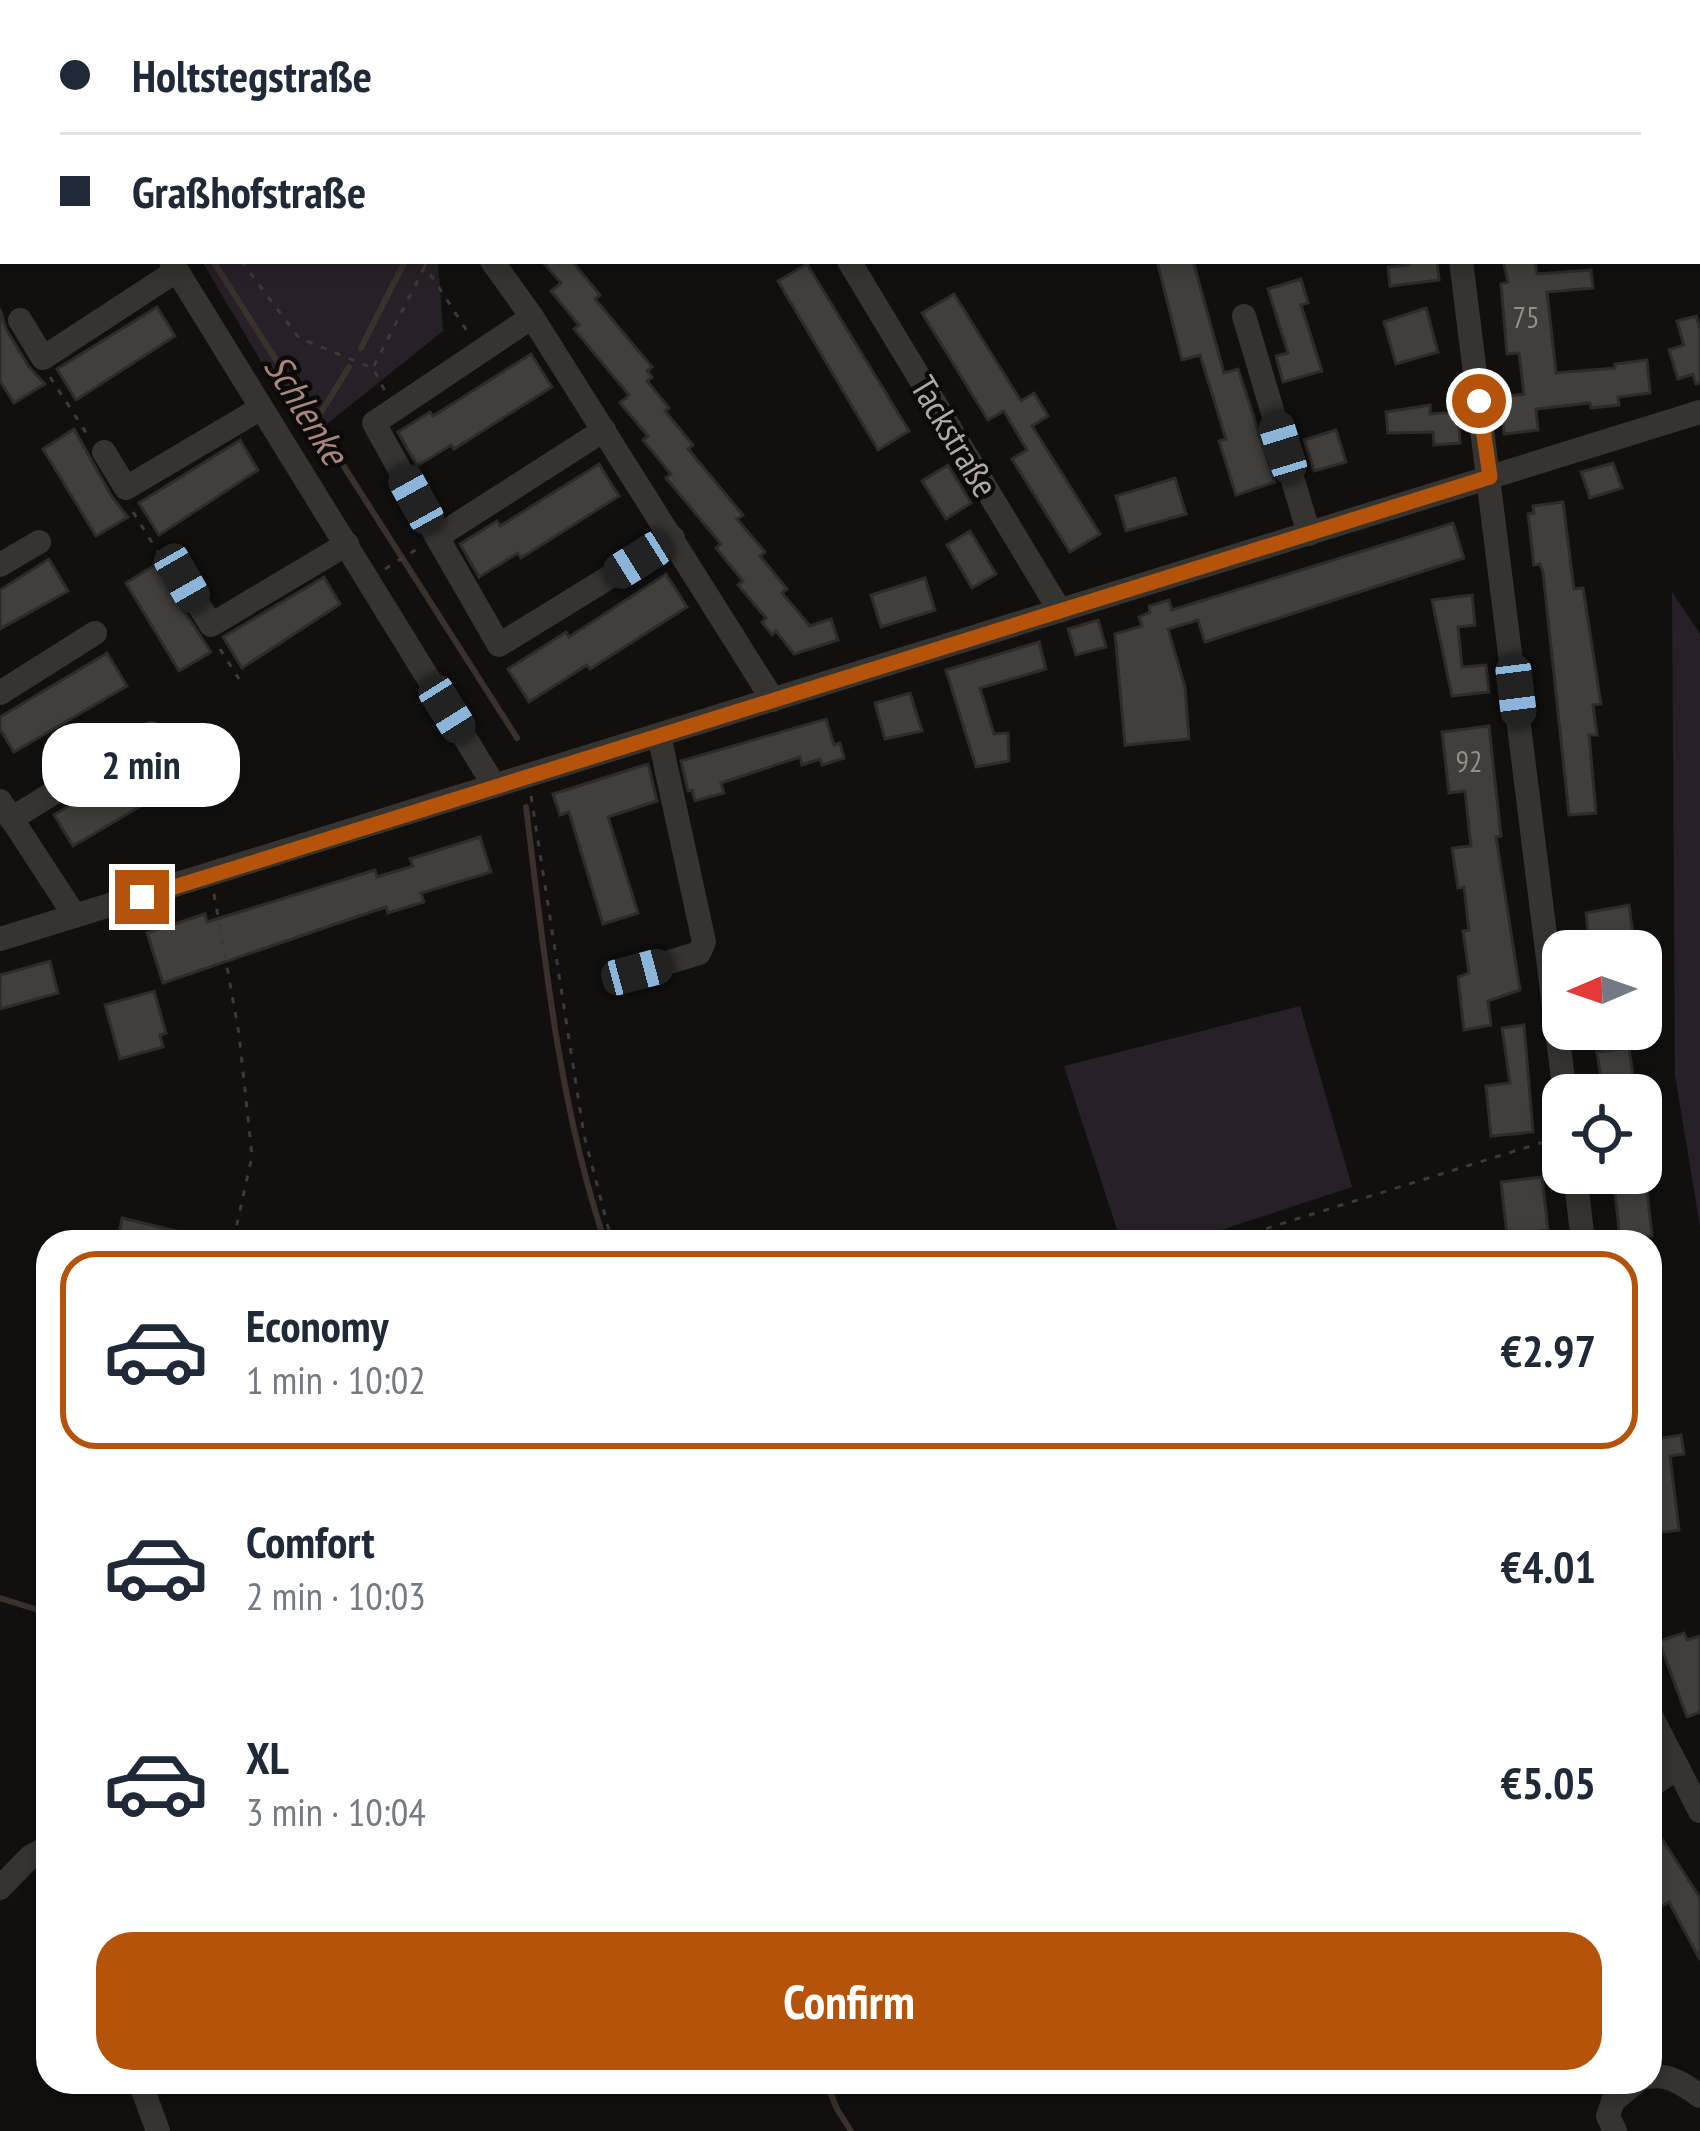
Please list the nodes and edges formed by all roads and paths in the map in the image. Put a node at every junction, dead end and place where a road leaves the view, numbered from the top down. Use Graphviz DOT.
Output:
graph roads {
  1 [pos="243,264"];
  2 [pos="425,264"];
  3 [pos="494,264"];
  4 [pos="851,264"];
  5 [pos="1461,264"];
  6 [pos="174,266"];
  7 [pos="1244,316"];
  8 [pos="532,317"];
  9 [pos="20,320"];
  10 [pos="481,352"];
  11 [pos="44,358"];
  12 [pos="373,368"];
  13 [pos="261,408"];
  14 [pos="394,410"];
  15 [pos="1700,412"];
  16 [pos="604,430"];
  17 [pos="104,452"];
  18 [pos="1490,477"];
  19 [pos="126,488"];
  20 [pos="1309,533"];
  21 [pos="673,538"];
  22 [pos="429,541"];
  23 [pos="39,542"];
  24 [pos="347,544"];
  25 [pos="394,563"];
  26 [pos="0,565"];
  27 [pos="182,578"];
  28 [pos="1060,611"];
  29 [pos="211,625"];
  30 [pos="95,633"];
  31 [pos="239,679"];
  32 [pos="0,693"];
  33 [pos="772,700"];
  34 [pos="152,733"];
  35 [pos="659,735"];
  36 [pos="529,776"];
  37 [pos="494,785"];
  38 [pos="5,810"];
  39 [pos="211,875"];
  40 [pos="75,916"];
  41 [pos="0,939"];
  42 [pos="637,972"];
  43 [pos="1562,1074"];
  44 [pos="1542,1143"];
  45 [pos="1578,1194"];
  46 [pos="236,1230"];
  47 [pos="609,1230"];
  48 [pos="1261,1230"];
  49 [pos="1582,1230"];
  50 [pos="1662,1737"];
  51 [pos="1678,1768"];
  52 [pos="1662,1778"];
  53 [pos="1700,1811"];
  54 [pos="36,1854"];
  55 [pos="0,1888"];
  56 [pos="1662,2076"];
  57 [pos="144,2094"];
  58 [pos="1621,2094"];
  59 [pos="1700,2096"];
  60 [pos="158,2131"];
  61 [pos="1615,2131"];
  1 -- 12 [label="path"];
  2 -- 10 [label="path"];
  2 -- 12 [label="path"];
  3 -- 8 [label="street"];
  4 -- 28 [label="street, Tackstraße"];
  5 -- 18 [label="street"];
  6 -- 11 [label="street"];
  6 -- 13 [label="street"];
  7 -- 20 [label="street"];
  8 -- 10 [label="street"];
  8 -- 16 [label="street"];
  9 -- 11 [label="street"];
  10 -- 14 [label="street"];
  11 -- 17 [label="path"];
  12 -- 14 [label="path"];
  13 -- 19 [label="street"];
  13 -- 24 [label="street"];
  14 -- 22 [label="street"];
  15 -- 18 [label="street"];
  16 -- 21 [label="street"];
  16 -- 22 [label="street"];
  17 -- 19 [label="street"];
  18 -- 20 [label="street"];
  18 -- 43 [label="street"];
  19 -- 27 [label="path"];
  20 -- 28 [label="street"];
  21 -- 22 [label="street"];
  21 -- 33 [label="street"];
  22 -- 25 [label="path"];
  23 -- 26 [label="street"];
  24 -- 29 [label="street"];
  24 -- 37 [label="street"];
  27 -- 29 [label="street"];
  28 -- 33 [label="street"];
  29 -- 31 [label="path"];
  30 -- 32 [label="street"];
  33 -- 35 [label="street"];
  34 -- 38 [label="street"];
  35 -- 36 [label="street"];
  35 -- 42 [label="street"];
  36 -- 37 [label="street"];
  36 -- 47 [label="path"];
  37 -- 39 [label="street"];
  38 -- 40 [label="street"];
  39 -- 40 [label="street"];
  39 -- 46 [label="path"];
  40 -- 41 [label="street"];
  44 -- 48 [label="path"];
  45 -- 49 [label="street"];
  50 -- 51 [label="street"];
  51 -- 52 [label="street"];
  51 -- 53 [label="street"];
  54 -- 55 [label="street"];
  56 -- 59 [label="street"];
  57 -- 60 [label="street"];
  58 -- 61 [label="street"];
}
